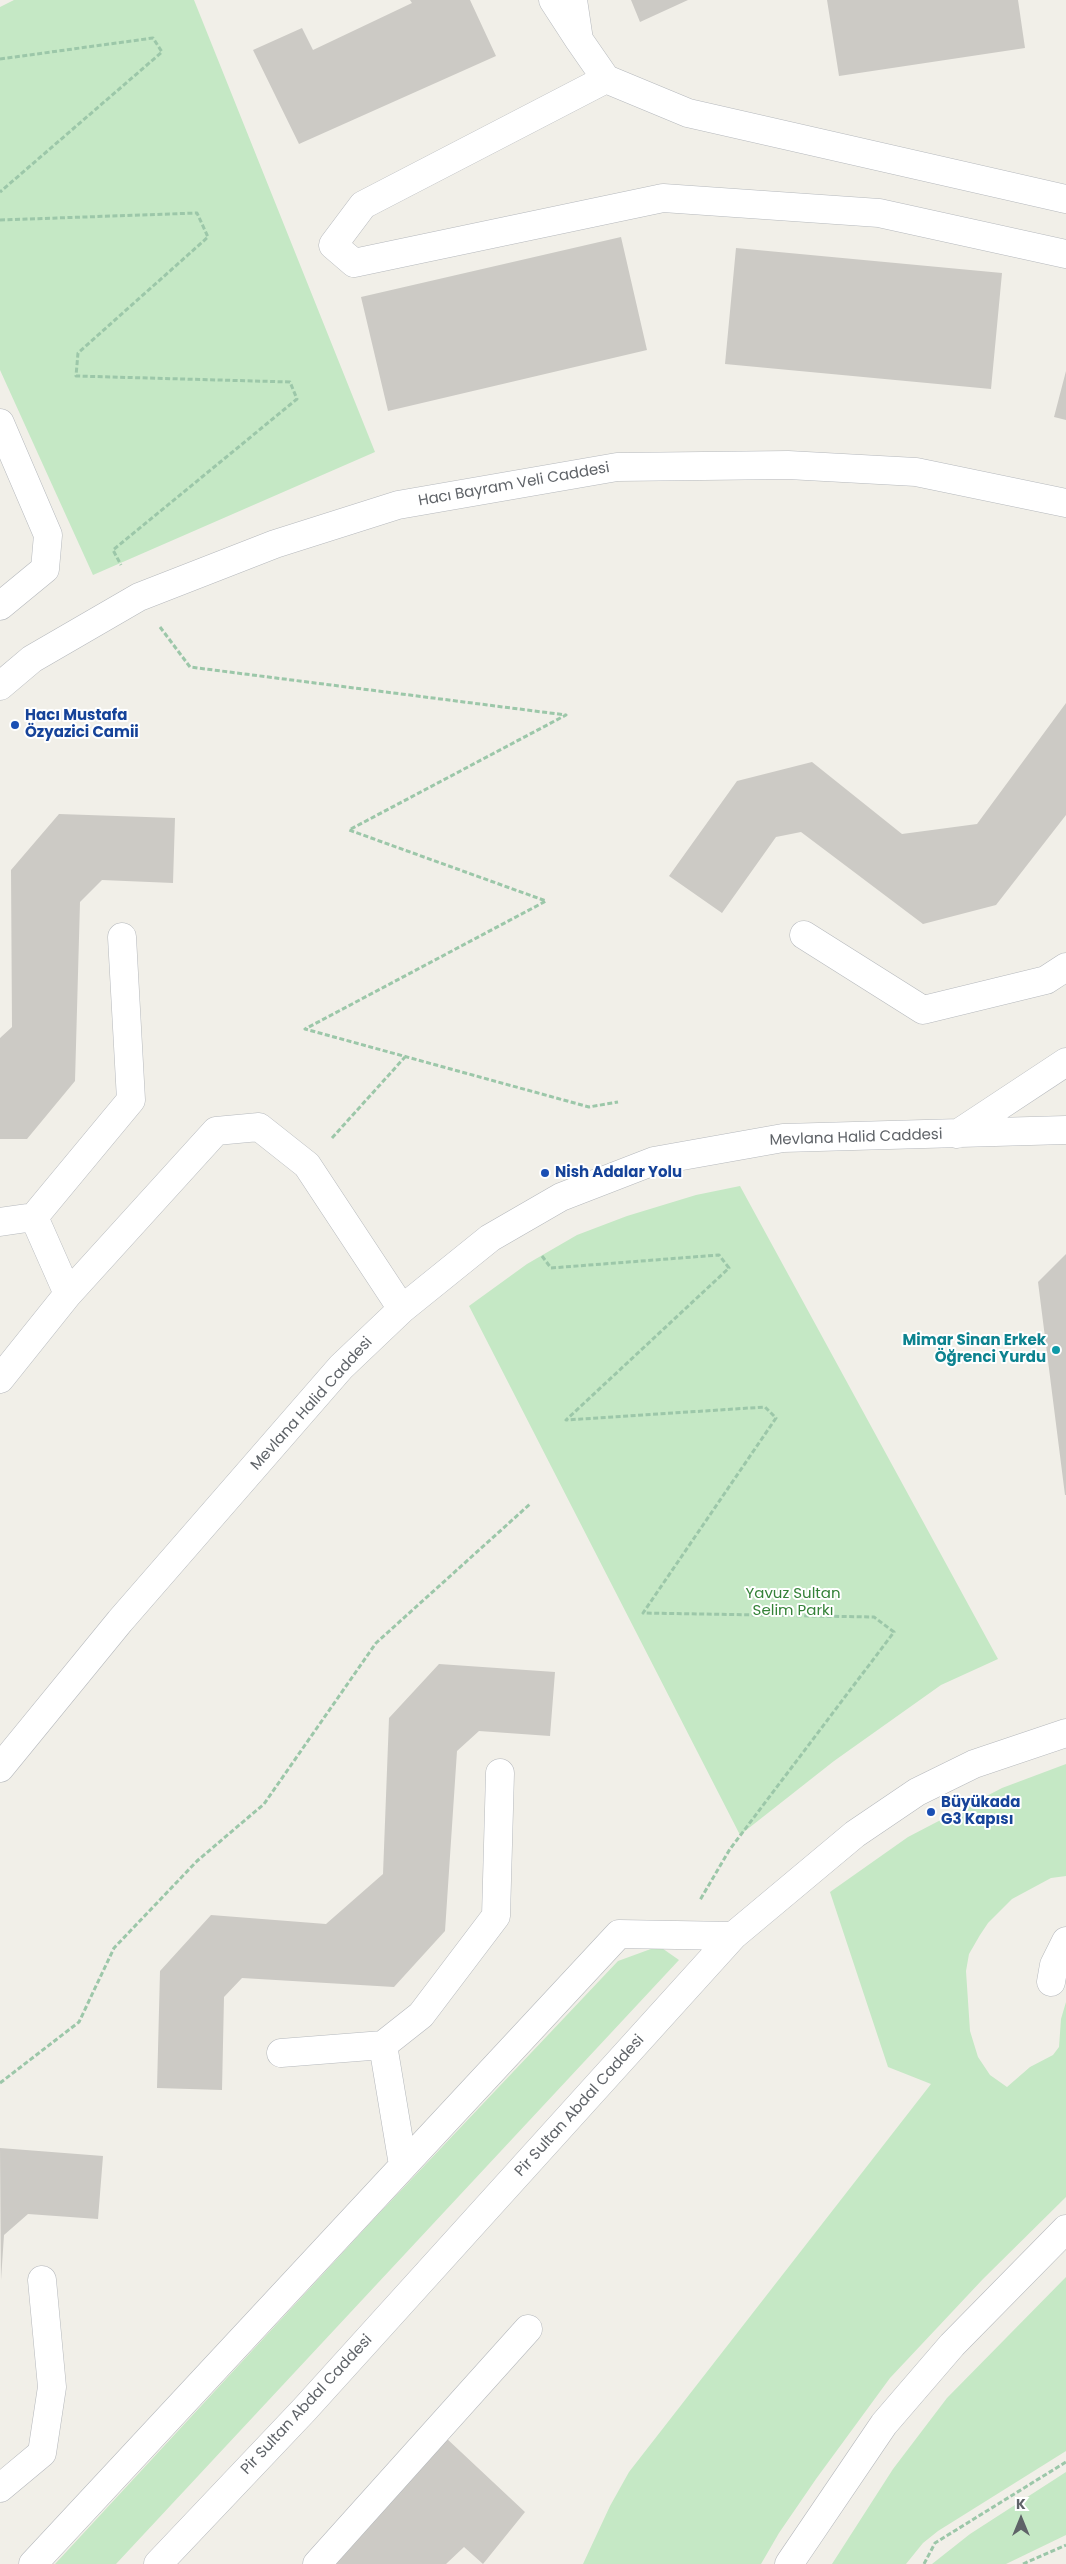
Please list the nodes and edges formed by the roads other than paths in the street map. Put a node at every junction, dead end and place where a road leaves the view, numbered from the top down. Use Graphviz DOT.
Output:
graph roads {
  1 [pos="553,0"];
  2 [pos="573,0"];
  3 [pos="579,40"];
  4 [pos="606,79"];
  5 [pos="1066,199"];
  6 [pos="1066,254"];
  7 [pos="0,423"];
  8 [pos="1066,504"];
  9 [pos="0,606"];
  10 [pos="0,686"];
  11 [pos="804,935"];
  12 [pos="122,937"];
  13 [pos="1066,967"];
  14 [pos="1066,1062"];
  15 [pos="1066,1130"];
  16 [pos="957,1134"];
  17 [pos="34,1216"];
  18 [pos="0,1222"];
  19 [pos="68,1294"];
  20 [pos="402,1309"];
  21 [pos="0,1379"];
  22 [pos="1066,1732"];
  23 [pos="0,1768"];
  24 [pos="500,1773"];
  25 [pos="734,1936"];
  26 [pos="1066,1941"];
  27 [pos="1051,1982"];
  28 [pos="383,2045"];
  29 [pos="281,2053"];
  30 [pos="404,2165"];
  31 [pos="1066,2229"];
  32 [pos="42,2280"];
  33 [pos="528,2329"];
  34 [pos="0,2488"];
  35 [pos="33,2564"];
  36 [pos="158,2564"];
  37 [pos="317,2564"];
  38 [pos="789,2564"];
  1 -- 3 [label="street"];
  2 -- 3 [label="street"];
  3 -- 4 [label="street"];
  4 -- 5 [label="street"];
  4 -- 6 [label="street"];
  7 -- 9 [label="street"];
  8 -- 10 [label="street, Hacı Bayram Veli Caddesi"];
  11 -- 13 [label="street"];
  12 -- 17 [label="street"];
  14 -- 16 [label="street"];
  15 -- 16 [label="street, Mevlana Halid Caddesi"];
  16 -- 20 [label="street, Mevlana Halid Caddesi"];
  17 -- 18 [label="street"];
  17 -- 19 [label="street"];
  19 -- 20 [label="street"];
  19 -- 21 [label="street"];
  20 -- 23 [label="street, Mevlana Halid Caddesi"];
  22 -- 25 [label="street, Pir Sultan Abdal Caddesi"];
  24 -- 28 [label="street"];
  25 -- 30 [label="street"];
  25 -- 36 [label="street, Pir Sultan Abdal Caddesi"];
  26 -- 27 [label="street"];
  28 -- 29 [label="street"];
  28 -- 30 [label="street"];
  30 -- 35 [label="street"];
  31 -- 38 [label="street"];
  32 -- 34 [label="street"];
  33 -- 37 [label="street"];
}
